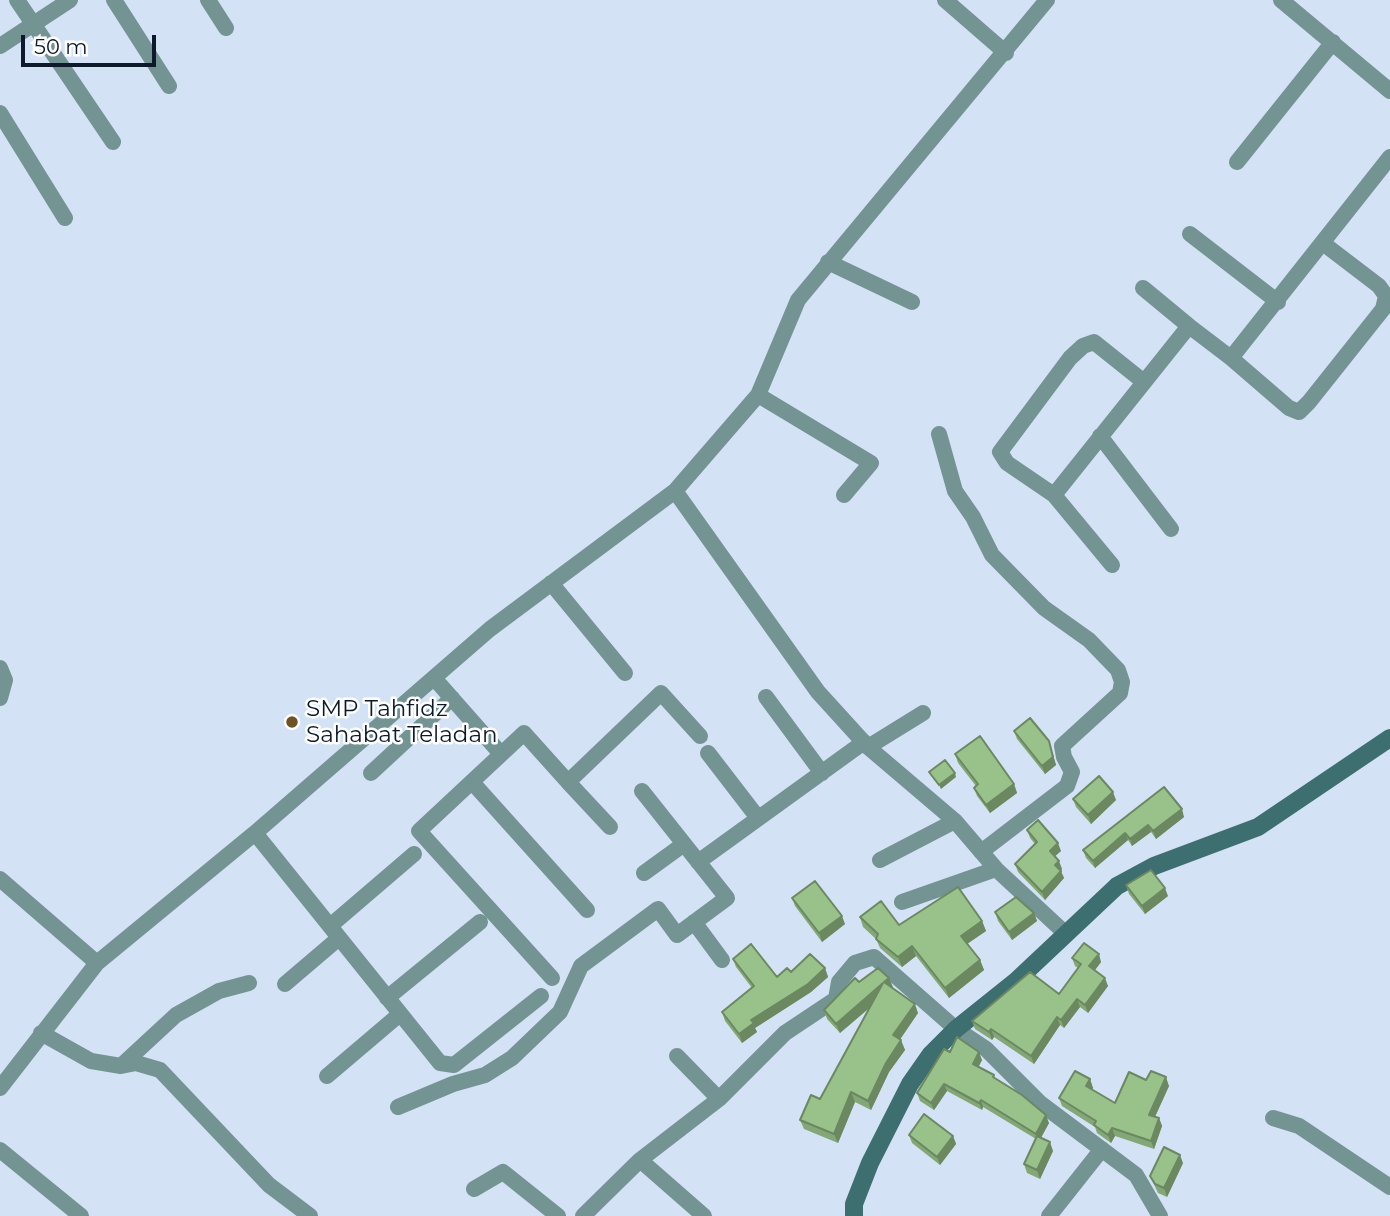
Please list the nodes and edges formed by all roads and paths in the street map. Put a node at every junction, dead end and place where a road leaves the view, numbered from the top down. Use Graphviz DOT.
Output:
graph roads {
  1 [pos="17,0"];
  2 [pos="70,0"];
  3 [pos="114,0"];
  4 [pos="208,0"];
  5 [pos="945,0"];
  6 [pos="1047,0"];
  7 [pos="1281,0"];
  8 [pos="1302,6"];
  9 [pos="34,24"];
  10 [pos="226,28"];
  11 [pos="1333,42"];
  12 [pos="0,46"];
  13 [pos="1006,53"];
  14 [pos="169,86"];
  15 [pos="1390,91"];
  16 [pos="0,113"];
  17 [pos="113,142"];
  18 [pos="1390,157"];
  19 [pos="1237,162"];
  20 [pos="65,218"];
  21 [pos="1190,234"];
  22 [pos="1324,244"];
  23 [pos="828,262"];
  24 [pos="1143,288"];
  25 [pos="912,302"];
  26 [pos="1278,302"];
  27 [pos="1189,326"];
  28 [pos="1231,358"];
  29 [pos="1144,382"];
  30 [pos="758,395"];
  31 [pos="939,434"];
  32 [pos="1100,436"];
  33 [pos="675,491"];
  34 [pos="844,495"];
  35 [pos="1055,495"];
  36 [pos="1171,529"];
  37 [pos="1112,565"];
  38 [pos="551,583"];
  39 [pos="0,668"];
  40 [pos="625,673"];
  41 [pos="434,678"];
  42 [pos="766,696"];
  43 [pos="0,698"];
  44 [pos="452,698"];
  45 [pos="923,713"];
  46 [pos="700,736"];
  47 [pos="1390,738"];
  48 [pos="866,745"];
  49 [pos="708,752"];
  50 [pos="501,754"];
  51 [pos="371,773"];
  52 [pos="822,773"];
  53 [pos="472,782"];
  54 [pos="568,782"];
  55 [pos="642,792"];
  56 [pos="758,818"];
  57 [pos="955,821"];
  58 [pos="610,827"];
  59 [pos="255,833"];
  60 [pos="684,844"];
  61 [pos="981,852"];
  62 [pos="414,854"];
  63 [pos="880,860"];
  64 [pos="698,862"];
  65 [pos="996,869"];
  66 [pos="645,873"];
  67 [pos="0,878"];
  68 [pos="902,902"];
  69 [pos="587,910"];
  70 [pos="480,922"];
  71 [pos="694,922"];
  72 [pos="334,932"];
  73 [pos="1065,933"];
  74 [pos="722,960"];
  75 [pos="97,963"];
  76 [pos="552,978"];
  77 [pos="249,983"];
  78 [pos="285,984"];
  79 [pos="541,996"];
  80 [pos="387,998"];
  81 [pos="400,1014"];
  82 [pos="956,1029"];
  83 [pos="41,1032"];
  84 [pos="677,1056"];
  85 [pos="121,1066"];
  86 [pos="327,1076"];
  87 [pos="0,1087"];
  88 [pos="719,1099"];
  89 [pos="398,1107"];
  90 [pos="1273,1118"];
  91 [pos="1102,1149"];
  92 [pos="0,1150"];
  93 [pos="640,1160"];
  94 [pos="1390,1186"];
  95 [pos="474,1189"];
  96 [pos="81,1216"];
  97 [pos="310,1216"];
  98 [pos="558,1216"];
  99 [pos="583,1216"];
  100 [pos="704,1216"];
  101 [pos="854,1216"];
  102 [pos="1049,1216"];
  103 [pos="1160,1216"];
  1 -- 9 [label="street"];
  2 -- 9 [label="street"];
  3 -- 14 [label="street"];
  4 -- 10 [label="street"];
  5 -- 13 [label="street"];
  6 -- 13 [label="street"];
  7 -- 8 [label="street"];
  8 -- 11 [label="street"];
  9 -- 12 [label="street"];
  9 -- 17 [label="street"];
  11 -- 15 [label="street"];
  11 -- 19 [label="street"];
  13 -- 23 [label="street"];
  16 -- 20 [label="street"];
  18 -- 22 [label="street"];
  21 -- 26 [label="street"];
  22 -- 26 [label="street"];
  22 -- 28 [label="street"];
  23 -- 25 [label="street"];
  23 -- 30 [label="street"];
  24 -- 27 [label="street"];
  26 -- 28 [label="street"];
  27 -- 28 [label="street"];
  27 -- 29 [label="street"];
  29 -- 32 [label="street"];
  29 -- 35 [label="street"];
  30 -- 33 [label="street"];
  30 -- 34 [label="street"];
  31 -- 61 [label="street"];
  32 -- 35 [label="street"];
  32 -- 36 [label="street"];
  33 -- 38 [label="street"];
  33 -- 48 [label="street"];
  35 -- 37 [label="street"];
  38 -- 40 [label="street"];
  38 -- 41 [label="street"];
  39 -- 43 [label="street"];
  41 -- 44 [label="street"];
  41 -- 59 [label="street"];
  42 -- 52 [label="street"];
  44 -- 50 [label="street"];
  44 -- 51 [label="street"];
  45 -- 48 [label="street"];
  46 -- 54 [label="street"];
  47 -- 73 [label="street"];
  48 -- 52 [label="street"];
  48 -- 57 [label="street"];
  49 -- 56 [label="street"];
  50 -- 53 [label="street"];
  50 -- 54 [label="street"];
  52 -- 56 [label="street"];
  53 -- 69 [label="street"];
  53 -- 76 [label="street"];
  54 -- 58 [label="street"];
  55 -- 60 [label="street"];
  56 -- 64 [label="street"];
  57 -- 61 [label="street"];
  57 -- 63 [label="street"];
  59 -- 72 [label="street"];
  59 -- 75 [label="street"];
  60 -- 64 [label="street"];
  60 -- 66 [label="street"];
  61 -- 65 [label="street"];
  62 -- 72 [label="street"];
  64 -- 71 [label="street"];
  65 -- 68 [label="street"];
  65 -- 73 [label="street"];
  67 -- 75 [label="street"];
  70 -- 80 [label="street"];
  71 -- 74 [label="street"];
  71 -- 89 [label="street"];
  72 -- 78 [label="street"];
  72 -- 80 [label="street"];
  73 -- 82 [label="street"];
  75 -- 83 [label="street"];
  77 -- 85 [label="street"];
  79 -- 81 [label="street"];
  80 -- 81 [label="street"];
  81 -- 86 [label="street"];
  82 -- 88 [label="street"];
  82 -- 91 [label="street"];
  82 -- 101 [label="street"];
  83 -- 85 [label="street"];
  83 -- 87 [label="street"];
  84 -- 88 [label="street"];
  85 -- 97 [label="street"];
  88 -- 93 [label="street"];
  90 -- 94 [label="street"];
  91 -- 102 [label="street"];
  91 -- 103 [label="street"];
  92 -- 96 [label="street"];
  93 -- 99 [label="street"];
  93 -- 100 [label="street"];
  95 -- 98 [label="street"];
}
